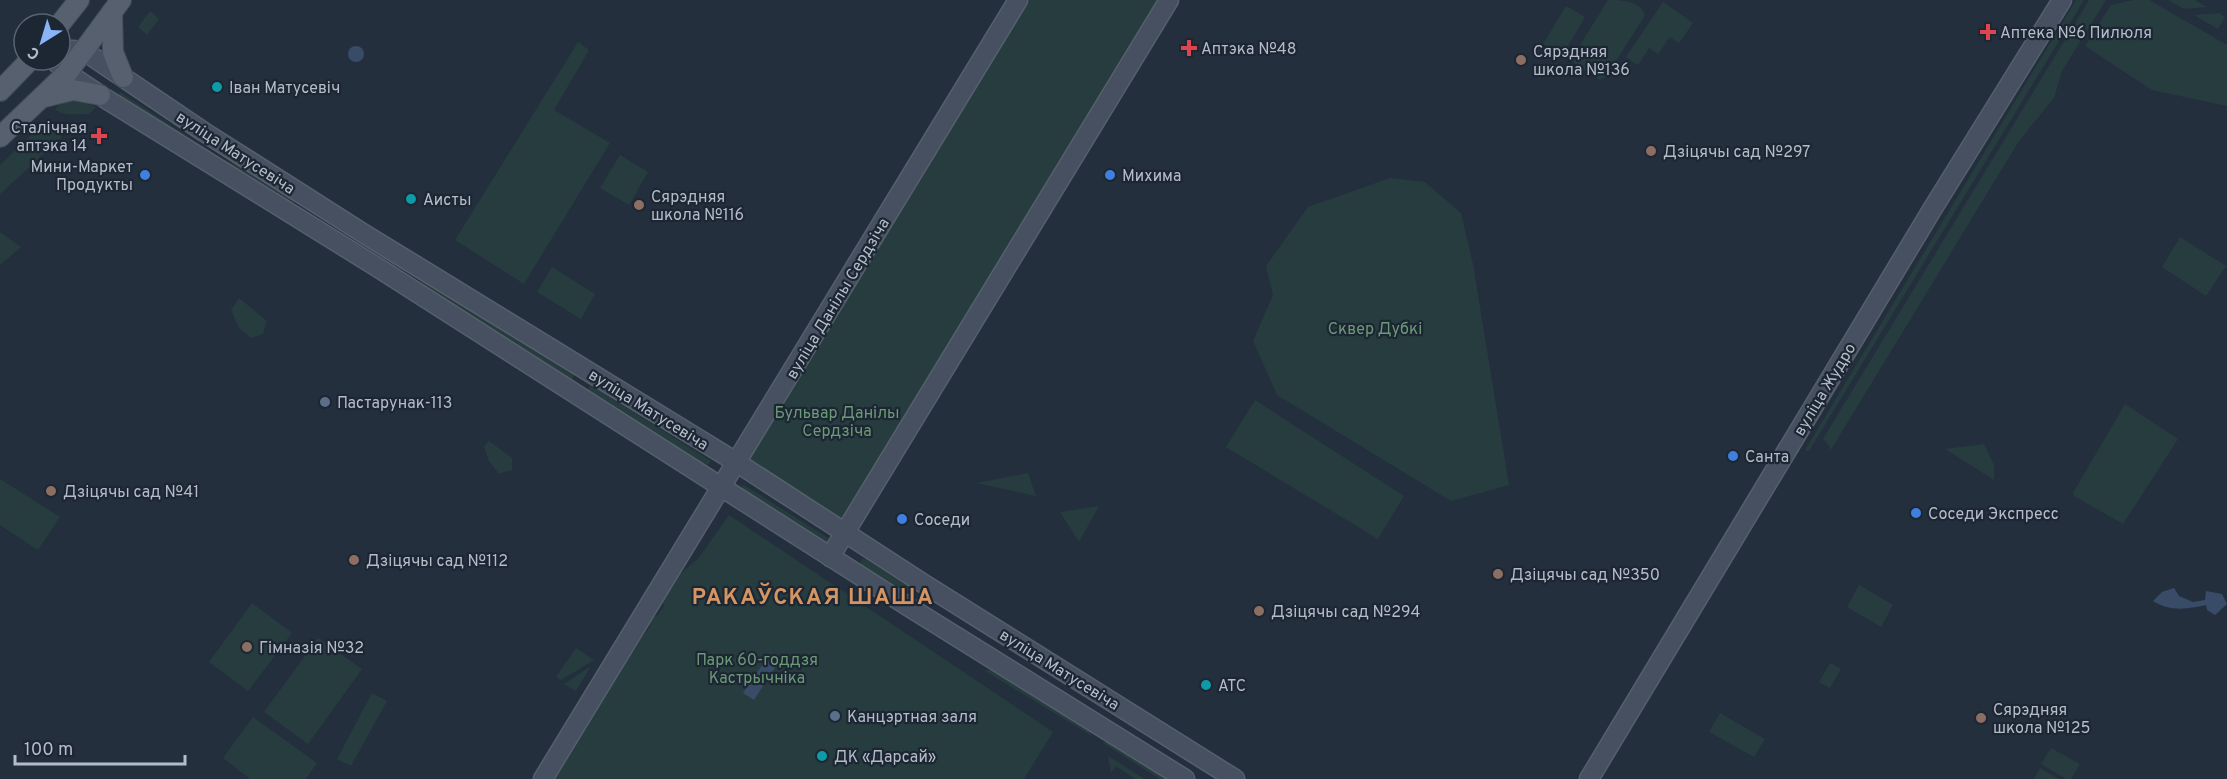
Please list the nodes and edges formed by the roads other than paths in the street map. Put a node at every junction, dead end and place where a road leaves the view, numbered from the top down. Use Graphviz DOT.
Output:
graph roads {
  1 [pos="79,0"];
  2 [pos="1018,0"];
  3 [pos="1169,0"];
  4 [pos="2062,0"];
  5 [pos="116,6"];
  6 [pos="70,12"];
  7 [pos="72,50"];
  8 [pos="84,51"];
  9 [pos="72,58"];
  10 [pos="18,72"];
  11 [pos="56,72"];
  12 [pos="69,72"];
  13 [pos="123,77"];
  14 [pos="0,91"];
  15 [pos="100,94"];
  16 [pos="39,99"];
  17 [pos="0,136"];
  18 [pos="307,224"];
  19 [pos="366,235"];
  20 [pos="588,372"];
  21 [pos="574,393"];
  22 [pos="736,462"];
  23 [pos="722,486"];
  24 [pos="846,532"];
  25 [pos="830,557"];
  26 [pos="924,584"];
  27 [pos="909,607"];
  28 [pos="543,779"];
  29 [pos="1185,779"];
  30 [pos="1235,779"];
  31 [pos="1589,779"];
  1 -- 6 [label="main road"];
  2 -- 22 [label="main road, вуліца Данілы Сердзіча"];
  3 -- 24 [label="main road"];
  4 -- 31 [label="main road, вуліца Жудро"];
  5 -- 8 [label="main road"];
  5 -- 13 [label="main road"];
  7 -- 8 [label="main road, вуліца Матусевіча"];
  8 -- 9 [label="main road"];
  8 -- 13 [label="main road, вуліца Матусевіча"];
  10 -- 14 [label="main road"];
  11 -- 16 [label="main road"];
  12 -- 15 [label="main road, вуліца Матусевіча"];
  13 -- 19 [label="main road, вуліца Матусевіча"];
  15 -- 16 [label="main road"];
  15 -- 18 [label="main road, вуліца Матусевіча"];
  16 -- 17 [label="main road"];
  18 -- 19 [label="main road"];
  18 -- 21 [label="main road, вуліца Матусевіча"];
  19 -- 20 [label="main road, вуліца Матусевіча"];
  20 -- 21 [label="main road"];
  20 -- 22 [label="main road, вуліца Матусевіча"];
  21 -- 23 [label="main road, вуліца Матусевіча"];
  22 -- 23 [label="main road, вуліца Данілы Сердзіча"];
  22 -- 24 [label="main road, вуліца Матусевіча"];
  23 -- 25 [label="main road, вуліца Матусевіча"];
  23 -- 28 [label="main road, вуліца Данілы Сердзіча"];
  24 -- 25 [label="main road"];
  24 -- 26 [label="main road, вуліца Матусевіча"];
  25 -- 27 [label="main road, вуліца Матусевіча"];
  26 -- 27 [label="main road"];
  26 -- 30 [label="main road, вуліца Матусевіча"];
  27 -- 29 [label="main road, вуліца Матусевіча"];
}
